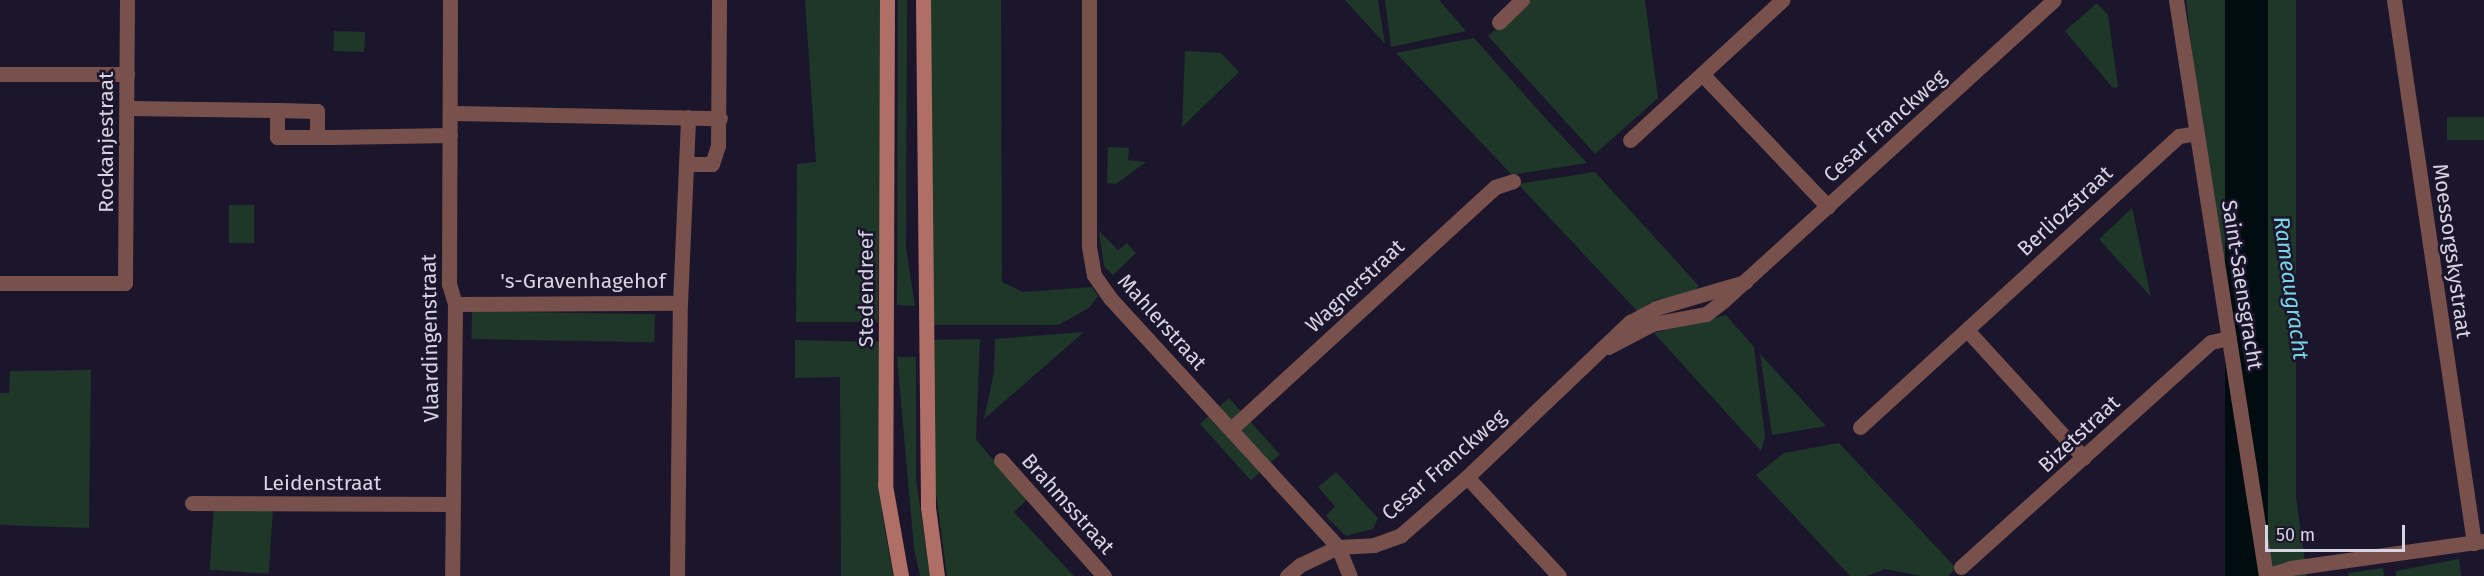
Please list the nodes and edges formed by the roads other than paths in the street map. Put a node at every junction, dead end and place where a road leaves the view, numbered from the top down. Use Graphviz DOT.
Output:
graph roads {
  1 [pos="127,0"];
  2 [pos="450,0"];
  3 [pos="719,0"];
  4 [pos="888,0"];
  5 [pos="923,0"];
  6 [pos="1089,0"];
  7 [pos="1522,0"];
  8 [pos="1782,0"];
  9 [pos="2054,0"];
  10 [pos="2176,0"];
  11 [pos="2394,0"];
  12 [pos="1499,22"];
  13 [pos="0,74"];
  14 [pos="127,74"];
  15 [pos="1702,74"];
  16 [pos="127,108"];
  17 [pos="277,110"];
  18 [pos="451,113"];
  19 [pos="688,117"];
  20 [pos="720,118"];
  21 [pos="2197,133"];
  22 [pos="450,135"];
  23 [pos="317,137"];
  24 [pos="1630,140"];
  25 [pos="686,164"];
  26 [pos="1513,181"];
  27 [pos="1828,207"];
  28 [pos="0,283"];
  29 [pos="680,303"];
  30 [pos="455,304"];
  31 [pos="1967,330"];
  32 [pos="2229,338"];
  33 [pos="1860,427"];
  34 [pos="1231,429"];
  35 [pos="2084,458"];
  36 [pos="1001,460"];
  37 [pos="1467,477"];
  38 [pos="192,503"];
  39 [pos="452,504"];
  40 [pos="2479,542"];
  41 [pos="1338,547"];
  42 [pos="1961,567"];
  43 [pos="452,576"];
  44 [pos="676,576"];
  45 [pos="900,576"];
  46 [pos="937,576"];
  47 [pos="1104,576"];
  48 [pos="1287,576"];
  49 [pos="1350,576"];
  50 [pos="1559,576"];
  51 [pos="2266,576"];
  1 -- 14 [label="street, Rockanjestraat"];
  2 -- 18 [label="street, Vlaardingenstraat"];
  3 -- 20 [label="street"];
  4 -- 45 [label="main road, Stedendreef"];
  5 -- 46 [label="main road"];
  6 -- 34 [label="street, Mahlerstraat"];
  7 -- 12 [label="street"];
  8 -- 15 [label="street"];
  9 -- 27 [label="street, Cesar Franckweg"];
  10 -- 21 [label="street, Saint-Saensgracht"];
  11 -- 40 [label="street, Moessorgskystraat"];
  13 -- 14 [label="street"];
  14 -- 16 [label="street, Rockanjestraat"];
  15 -- 24 [label="street"];
  15 -- 27 [label="street"];
  16 -- 17 [label="street"];
  16 -- 28 [label="street, Rockanjestraat"];
  17 -- 23 [label="street"];
  17 -- 23 [label="street"];
  18 -- 19 [label="street"];
  18 -- 22 [label="street, Vlaardingenstraat"];
  19 -- 20 [label="street"];
  19 -- 25 [label="street, 's-Gravenhagehof"];
  20 -- 25 [label="street"];
  21 -- 31 [label="street, Berliozstraat"];
  21 -- 32 [label="street, Saint-Saensgracht"];
  22 -- 23 [label="street"];
  22 -- 30 [label="street, Vlaardingenstraat"];
  25 -- 29 [label="street, 's-Gravenhagehof"];
  26 -- 34 [label="street, Wagnerstraat"];
  27 -- 37 [label="street, Cesar Franckweg"];
  29 -- 30 [label="street, 's-Gravenhagehof"];
  29 -- 44 [label="street"];
  30 -- 39 [label="street, Vlaardingenstraat"];
  31 -- 33 [label="street, Berliozstraat"];
  31 -- 35 [label="street"];
  32 -- 35 [label="street, Bizetstraat"];
  32 -- 51 [label="street, Saint-Saensgracht"];
  34 -- 41 [label="street, Mahlerstraat"];
  35 -- 42 [label="street, Bizetstraat"];
  36 -- 47 [label="street, Brahmsstraat"];
  37 -- 41 [label="street, Cesar Franckweg"];
  37 -- 50 [label="street"];
  38 -- 39 [label="street, Leidenstraat"];
  39 -- 43 [label="street, Vlaardingenstraat"];
  40 -- 51 [label="street"];
  41 -- 48 [label="street, Cesar Franckweg"];
  41 -- 49 [label="street, Mahlerstraat"];
}
